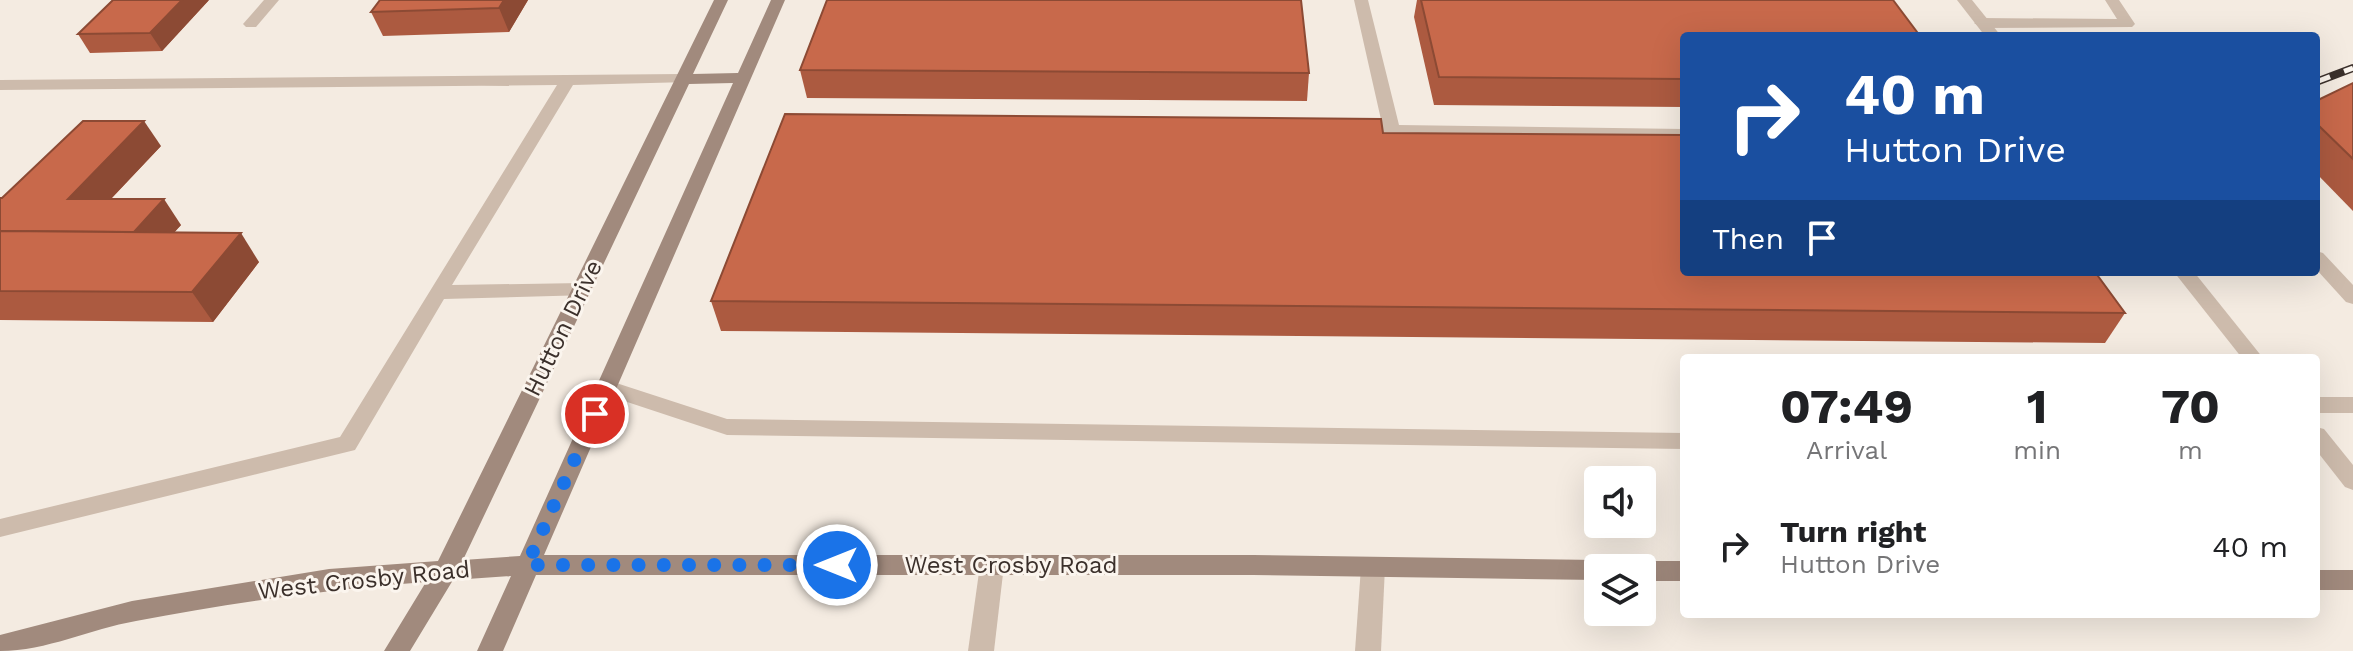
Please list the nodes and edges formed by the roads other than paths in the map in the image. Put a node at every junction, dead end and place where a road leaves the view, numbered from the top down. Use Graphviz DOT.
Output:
graph roads {
  1 [pos="272,0"];
  2 [pos="721,0"];
  3 [pos="778,0"];
  4 [pos="1361,0"];
  5 [pos="1964,0"];
  6 [pos="2112,0"];
  7 [pos="1982,23"];
  8 [pos="251,24"];
  9 [pos="1990,32"];
  10 [pos="744,78"];
  11 [pos="683,79"];
  12 [pos="568,80"];
  13 [pos="0,85"];
  14 [pos="1339,129"];
  15 [pos="1392,130"];
  16 [pos="1680,134"];
  17 [pos="2320,261"];
  18 [pos="2187,276"];
  19 [pos="582,290"];
  20 [pos="438,292"];
  21 [pos="2353,297"];
  22 [pos="2250,354"];
  23 [pos="607,388"];
  24 [pos="2320,405"];
  25 [pos="2353,405"];
  26 [pos="2320,440"];
  27 [pos="1680,441"];
  28 [pos="2353,481"];
  29 [pos="0,528"];
  30 [pos="527,565"];
  31 [pos="992,565"];
  32 [pos="1373,567"];
  33 [pos="446,570"];
  34 [pos="1584,570"];
  35 [pos="1656,571"];
  36 [pos="1680,571"];
  37 [pos="2320,580"];
  38 [pos="2353,580"];
  39 [pos="0,646"];
  40 [pos="397,651"];
  41 [pos="490,651"];
  42 [pos="981,651"];
  43 [pos="1368,651"];
  1 -- 8 [label="street"];
  2 -- 11 [label="street, Hutton Drive"];
  3 -- 10 [label="street"];
  4 -- 15 [label="street"];
  5 -- 7 [label="street"];
  6 -- 7 [label="street"];
  7 -- 9 [label="street"];
  10 -- 11 [label="street"];
  10 -- 23 [label="street"];
  11 -- 12 [label="street"];
  11 -- 19 [label="street, Hutton Drive"];
  12 -- 13 [label="street"];
  12 -- 20 [label="street"];
  14 -- 15 [label="street"];
  15 -- 16 [label="street"];
  17 -- 21 [label="street"];
  18 -- 22 [label="street"];
  19 -- 20 [label="street"];
  19 -- 33 [label="street, Hutton Drive"];
  20 -- 29 [label="street"];
  23 -- 27 [label="street"];
  23 -- 30 [label="street"];
  24 -- 25 [label="street"];
  26 -- 28 [label="street"];
  30 -- 31 [label="street, West Crosby Road"];
  30 -- 33 [label="street, West Crosby Road"];
  30 -- 41 [label="street"];
  31 -- 32 [label="street, West Crosby Road"];
  31 -- 42 [label="street"];
  32 -- 34 [label="street, West Crosby Road"];
  32 -- 43 [label="street"];
  33 -- 39 [label="street, West Crosby Road"];
  33 -- 40 [label="street, Hutton Drive"];
  35 -- 36 [label="street"];
  37 -- 38 [label="street"];
}
